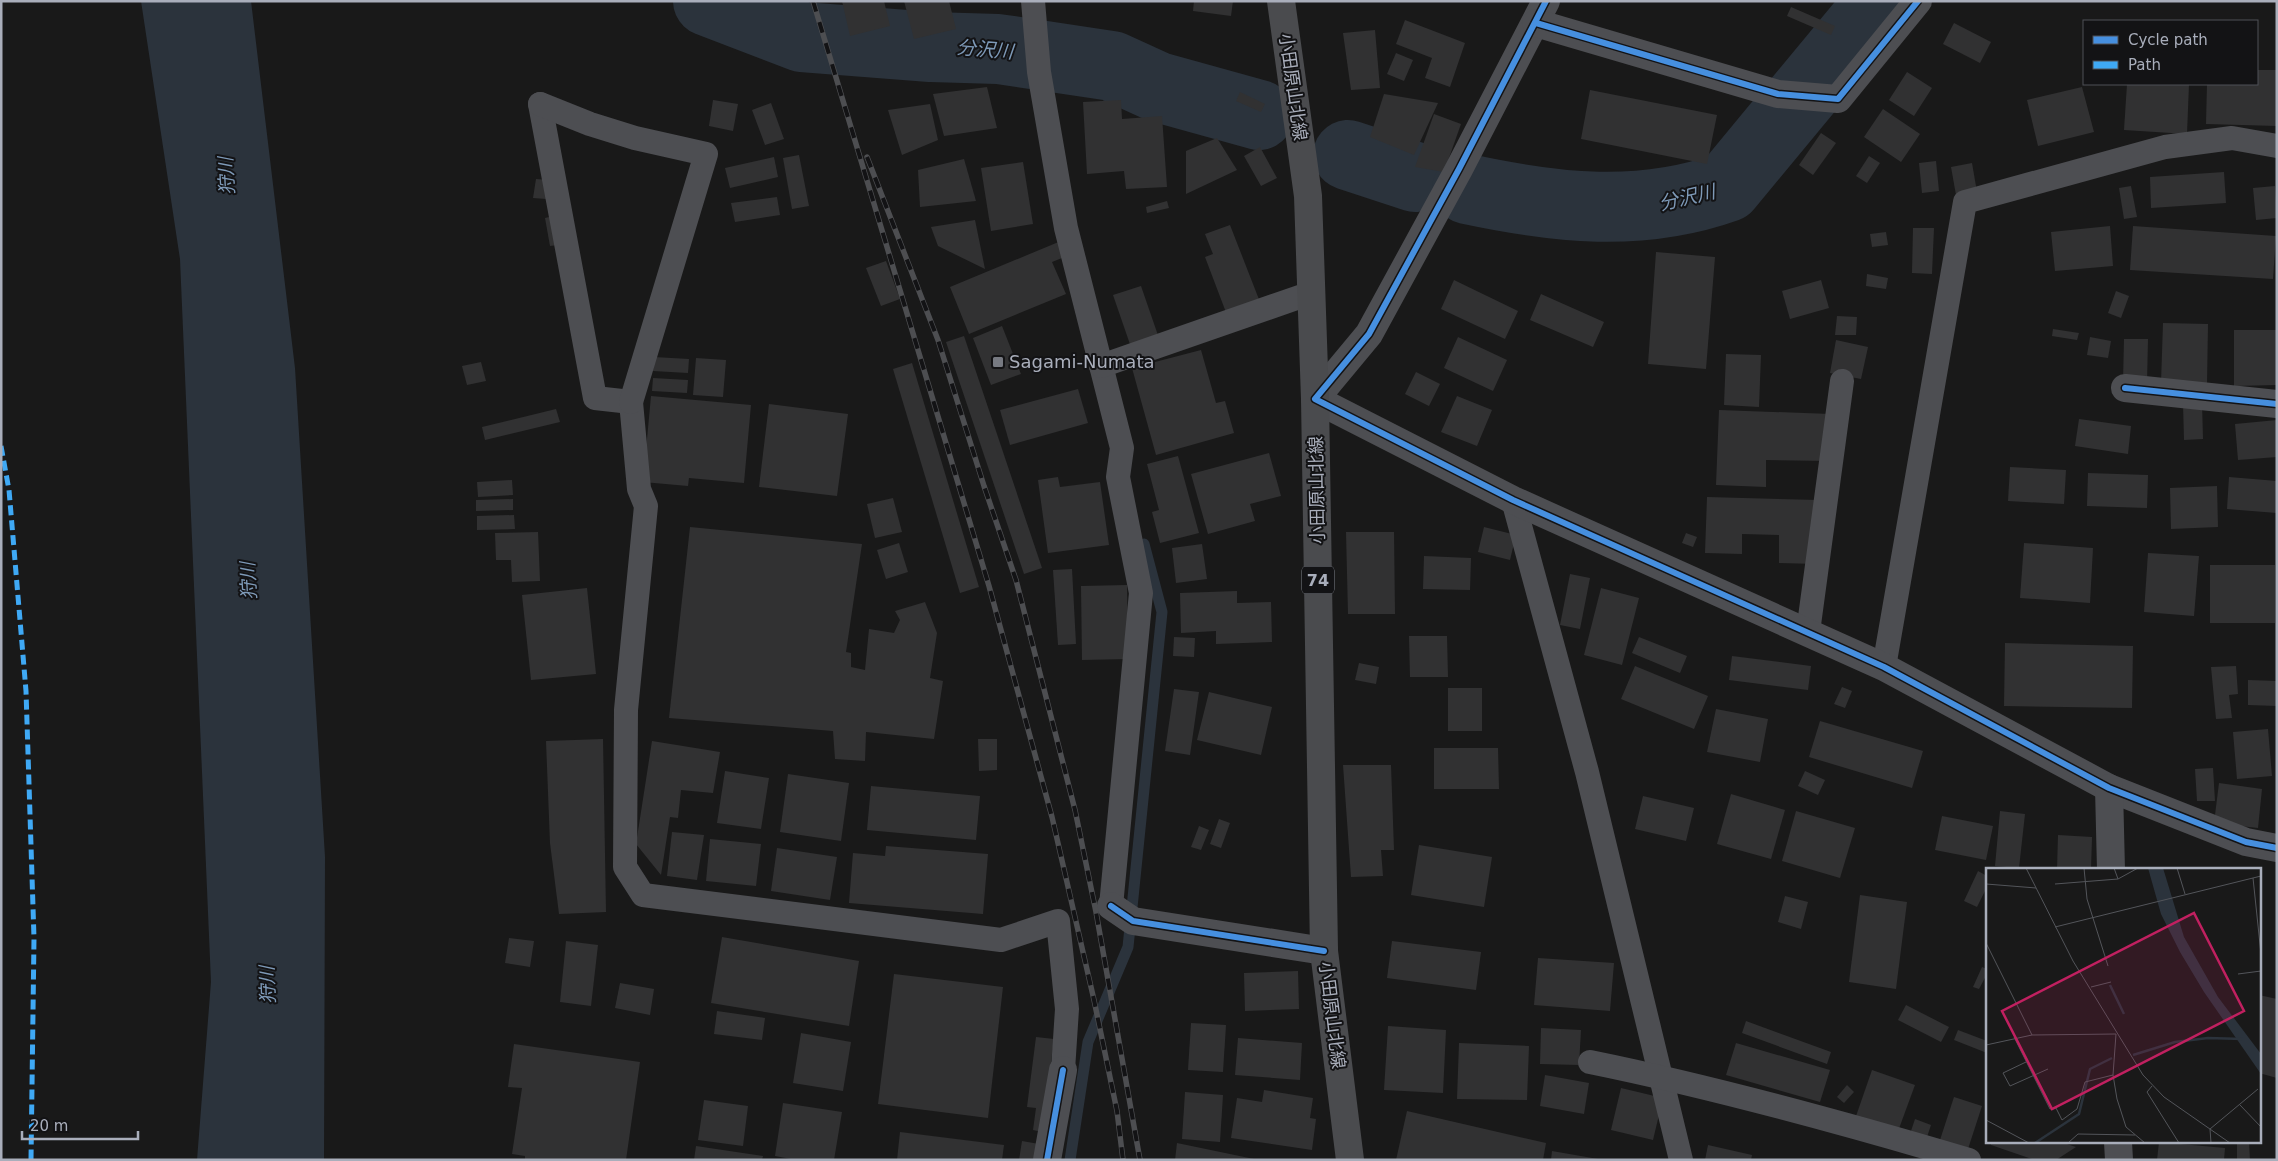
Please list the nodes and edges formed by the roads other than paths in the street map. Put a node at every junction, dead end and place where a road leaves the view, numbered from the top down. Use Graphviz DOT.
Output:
graph roads {
  1 [pos="1032,1"];
  2 [pos="1281,1"];
  3 [pos="1918,1"];
  4 [pos="1541,12"];
  5 [pos="2277,146"];
  6 [pos="1311,293"];
  7 [pos="1101,366"];
  8 [pos="1842,381"];
  9 [pos="2125,388"];
  10 [pos="1316,399"];
  11 [pos="631,402"];
  12 [pos="2277,404"];
  13 [pos="1513,500"];
  14 [pos="1808,632"];
  15 [pos="1884,667"];
  16 [pos="2109,788"];
  17 [pos="2277,848"];
  18 [pos="2111,868"];
  19 [pos="1111,906"];
  20 [pos="1324,951"];
  21 [pos="1590,1062"];
  22 [pos="1064,1070"];
  23 [pos="1661,1076"];
  24 [pos="2118,1144"];
  25 [pos="1047,1160"];
  26 [pos="1350,1160"];
  27 [pos="1681,1160"];
  28 [pos="1969,1160"];
  29 [pos="2119,1160"];
  1 -- 7 [label="lane"];
  2 -- 6 [label="main road, 小田原山北線 / 74"];
  3 -- 4 [label="street"];
  4 -- 10 [label="street"];
  5 -- 15 [label="lane"];
  6 -- 7 [label="lane"];
  6 -- 10 [label="main road, 小田原山北線 / 74"];
  7 -- 19 [label="lane"];
  8 -- 14 [label="lane"];
  9 -- 12 [label="street"];
  10 -- 13 [label="street"];
  10 -- 20 [label="main road, 小田原山北線 / 74"];
  11 -- 11 [label="lane"];
  11 -- 22 [label="lane"];
  13 -- 14 [label="street"];
  13 -- 23 [label="lane"];
  14 -- 15 [label="street"];
  15 -- 16 [label="street"];
  16 -- 17 [label="street"];
  16 -- 18 [label="street"];
  19 -- 20 [label="street"];
  20 -- 26 [label="main road, 小田原山北線 / 74"];
  21 -- 23 [label="lane"];
  22 -- 25 [label="street"];
  23 -- 27 [label="lane"];
  23 -- 28 [label="lane"];
  24 -- 29 [label="street"];
}
